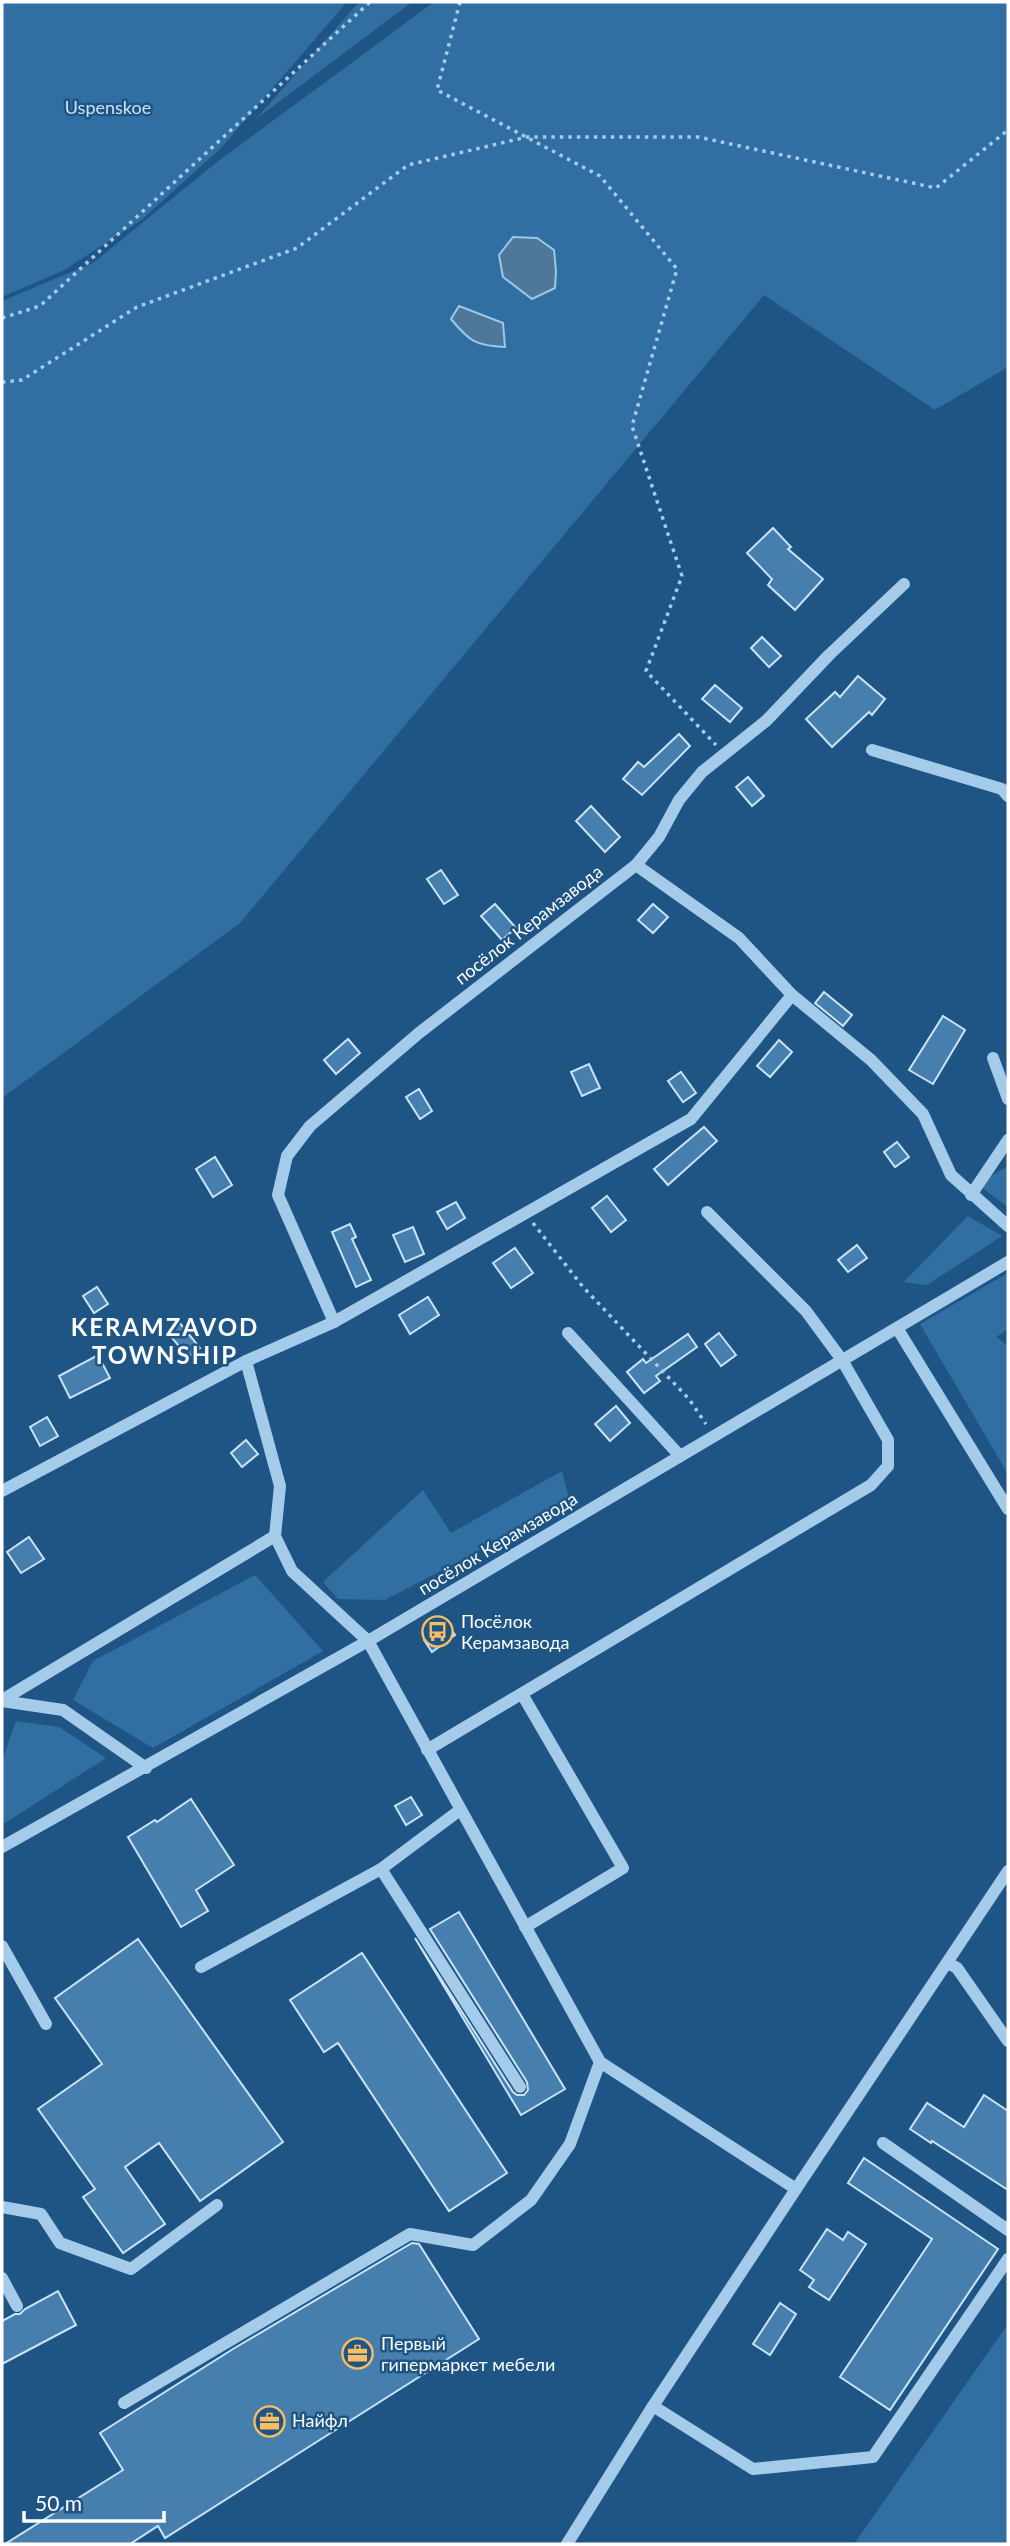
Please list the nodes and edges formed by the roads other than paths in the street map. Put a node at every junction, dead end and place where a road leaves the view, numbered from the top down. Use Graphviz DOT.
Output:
graph roads {
  1 [pos="904,584"];
  2 [pos="872,750"];
  3 [pos="1008,796"];
  4 [pos="636,864"];
  5 [pos="792,995"];
  6 [pos="993,1058"];
  7 [pos="1008,1099"];
  8 [pos="1008,1140"];
  9 [pos="971,1195"];
  10 [pos="707,1212"];
  11 [pos="1008,1226"];
  12 [pos="1008,1262"];
  13 [pos="334,1321"];
  14 [pos="897,1328"];
  15 [pos="568,1333"];
  16 [pos="842,1360"];
  17 [pos="246,1361"];
  18 [pos="680,1457"];
  19 [pos="2,1491"];
  20 [pos="1008,1509"];
  21 [pos="275,1536"];
  22 [pos="368,1641"];
  23 [pos="522,1694"];
  24 [pos="2,1700"];
  25 [pos="427,1751"];
  26 [pos="145,1768"];
  27 [pos="460,1810"];
  28 [pos="2,1847"];
  29 [pos="381,1868"];
  30 [pos="1008,1871"];
  31 [pos="525,1927"];
  32 [pos="2,1946"];
  33 [pos="948,1962"];
  34 [pos="201,1967"];
  35 [pos="46,2024"];
  36 [pos="1008,2041"];
  37 [pos="600,2062"];
  38 [pos="520,2087"];
  39 [pos="883,2143"];
  40 [pos="796,2189"];
  41 [pos="217,2205"];
  42 [pos="2,2207"];
  43 [pos="1008,2230"];
  44 [pos="1008,2259"];
  45 [pos="2,2278"];
  46 [pos="17,2306"];
  47 [pos="124,2403"];
  48 [pos="653,2406"];
  49 [pos="567,2544"];
  1 -- 4 [label="street, посёлок Керамзавода"];
  2 -- 3 [label="street"];
  4 -- 5 [label="street"];
  4 -- 13 [label="street, посёлок Керамзавода"];
  5 -- 9 [label="street"];
  5 -- 13 [label="street"];
  6 -- 7 [label="street"];
  8 -- 9 [label="street"];
  9 -- 11 [label="street"];
  10 -- 16 [label="street"];
  12 -- 14 [label="street, посёлок Керамзавода"];
  13 -- 17 [label="street"];
  14 -- 16 [label="street, посёлок Керамзавода"];
  14 -- 20 [label="street"];
  15 -- 18 [label="street"];
  16 -- 18 [label="street, посёлок Керамзавода"];
  16 -- 23 [label="street"];
  17 -- 19 [label="street"];
  17 -- 21 [label="street"];
  18 -- 22 [label="street, посёлок Керамзавода"];
  21 -- 22 [label="street"];
  21 -- 24 [label="street"];
  22 -- 25 [label="street"];
  22 -- 26 [label="street, посёлок Керамзавода"];
  23 -- 25 [label="street"];
  23 -- 31 [label="street"];
  24 -- 26 [label="street"];
  25 -- 27 [label="street"];
  26 -- 28 [label="street, посёлок Керамзавода"];
  27 -- 29 [label="street"];
  27 -- 31 [label="street"];
  29 -- 34 [label="street"];
  29 -- 38 [label="street"];
  30 -- 33 [label="street"];
  31 -- 37 [label="street"];
  32 -- 35 [label="street"];
  33 -- 36 [label="street"];
  33 -- 40 [label="street"];
  37 -- 40 [label="street"];
  37 -- 47 [label="street"];
  39 -- 43 [label="street"];
  40 -- 48 [label="street"];
  41 -- 42 [label="street"];
  44 -- 48 [label="street"];
  45 -- 46 [label="street"];
  48 -- 49 [label="street"];
}
